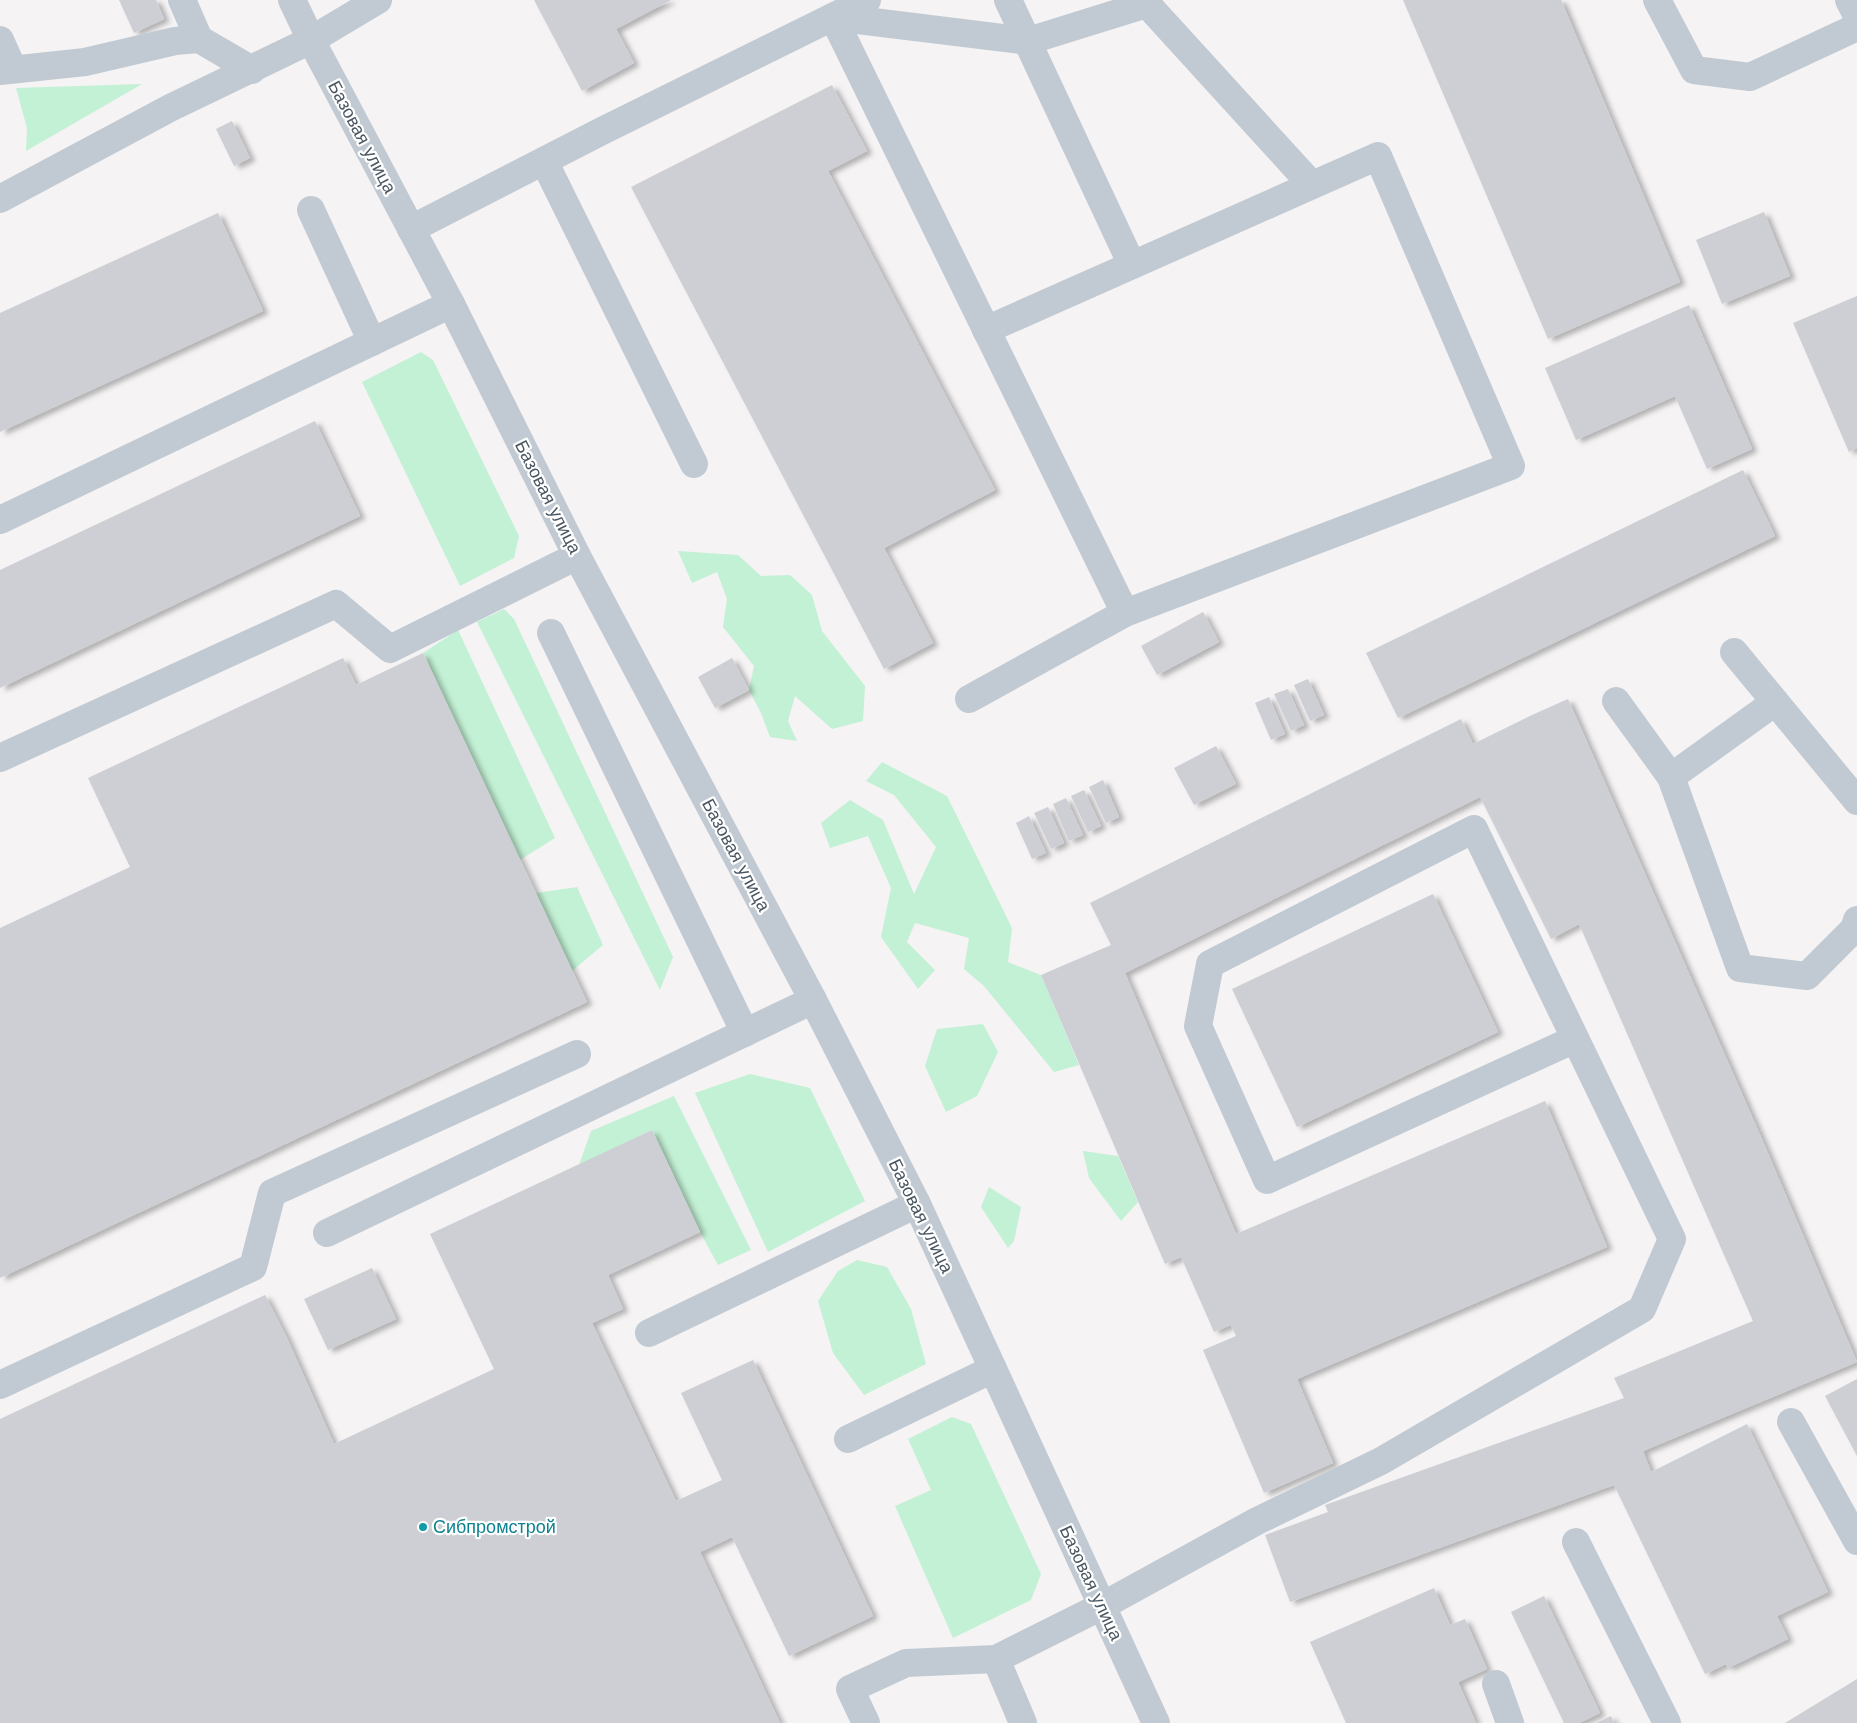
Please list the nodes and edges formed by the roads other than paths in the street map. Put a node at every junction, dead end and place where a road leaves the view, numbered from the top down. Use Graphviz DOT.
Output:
graph roads {
  1 [pos="182,0"];
  2 [pos="292,0"];
  3 [pos="378,0"];
  4 [pos="867,0"];
  5 [pos="1008,0"];
  6 [pos="1657,0"];
  7 [pos="1849,0"];
  8 [pos="1857,16"];
  9 [pos="833,17"];
  10 [pos="1857,27"];
  11 [pos="199,39"];
  12 [pos="0,40"];
  13 [pos="311,40"];
  14 [pos="1028,41"];
  15 [pos="7,70"];
  16 [pos="252,70"];
  17 [pos="544,161"];
  18 [pos="1312,186"];
  19 [pos="0,200"];
  20 [pos="311,210"];
  21 [pos="411,229"];
  22 [pos="1132,265"];
  23 [pos="451,304"];
  24 [pos="986,330"];
  25 [pos="372,342"];
  26 [pos="694,464"];
  27 [pos="0,520"];
  28 [pos="578,556"];
  29 [pos="1125,613"];
  30 [pos="551,633"];
  31 [pos="1734,652"];
  32 [pos="969,699"];
  33 [pos="1616,701"];
  34 [pos="1775,702"];
  35 [pos="0,758"];
  36 [pos="1671,777"];
  37 [pos="1857,801"];
  38 [pos="1857,920"];
  39 [pos="813,1000"];
  40 [pos="745,1033"];
  41 [pos="1575,1039"];
  42 [pos="577,1054"];
  43 [pos="917,1204"];
  44 [pos="327,1233"];
  45 [pos="649,1333"];
  46 [pos="993,1369"];
  47 [pos="0,1385"];
  48 [pos="1791,1422"];
  49 [pos="848,1439"];
  50 [pos="1857,1541"];
  51 [pos="1576,1542"];
  52 [pos="1102,1606"];
  53 [pos="996,1659"];
  54 [pos="1496,1684"];
  55 [pos="866,1723"];
  56 [pos="1023,1723"];
  57 [pos="1156,1723"];
  58 [pos="1510,1723"];
  59 [pos="1667,1723"];
  1 -- 11 [label="street"];
  2 -- 13 [label="street, Базовая улица"];
  3 -- 13 [label="street"];
  4 -- 9 [label="street"];
  5 -- 14 [label="street"];
  6 -- 10 [label="street"];
  7 -- 8 [label="street"];
  9 -- 14 [label="street"];
  9 -- 17 [label="street"];
  9 -- 24 [label="street"];
  11 -- 15 [label="street"];
  11 -- 16 [label="street"];
  12 -- 15 [label="street"];
  13 -- 16 [label="street"];
  13 -- 21 [label="street, Базовая улица"];
  14 -- 18 [label="street"];
  14 -- 22 [label="street"];
  16 -- 19 [label="street"];
  17 -- 21 [label="street"];
  17 -- 26 [label="street"];
  18 -- 22 [label="street"];
  18 -- 29 [label="street"];
  20 -- 25 [label="street"];
  21 -- 23 [label="street, Базовая улица"];
  22 -- 24 [label="street"];
  23 -- 25 [label="street"];
  23 -- 28 [label="street, Базовая улица"];
  24 -- 29 [label="street"];
  25 -- 27 [label="street"];
  28 -- 35 [label="street"];
  28 -- 39 [label="street, Базовая улица"];
  29 -- 32 [label="street"];
  30 -- 40 [label="street"];
  31 -- 34 [label="street"];
  33 -- 36 [label="street"];
  34 -- 36 [label="street"];
  34 -- 37 [label="street"];
  36 -- 38 [label="street"];
  39 -- 40 [label="street"];
  39 -- 43 [label="street, Базовая улица"];
  40 -- 44 [label="street"];
  41 -- 41 [label="street"];
  41 -- 52 [label="street"];
  42 -- 47 [label="street"];
  43 -- 45 [label="street"];
  43 -- 46 [label="street, Базовая улица"];
  46 -- 49 [label="street"];
  46 -- 52 [label="street, Базовая улица"];
  48 -- 50 [label="street"];
  51 -- 59 [label="street"];
  52 -- 53 [label="street"];
  52 -- 57 [label="street, Базовая улица"];
  53 -- 55 [label="street"];
  53 -- 56 [label="street"];
  54 -- 58 [label="street"];
}
